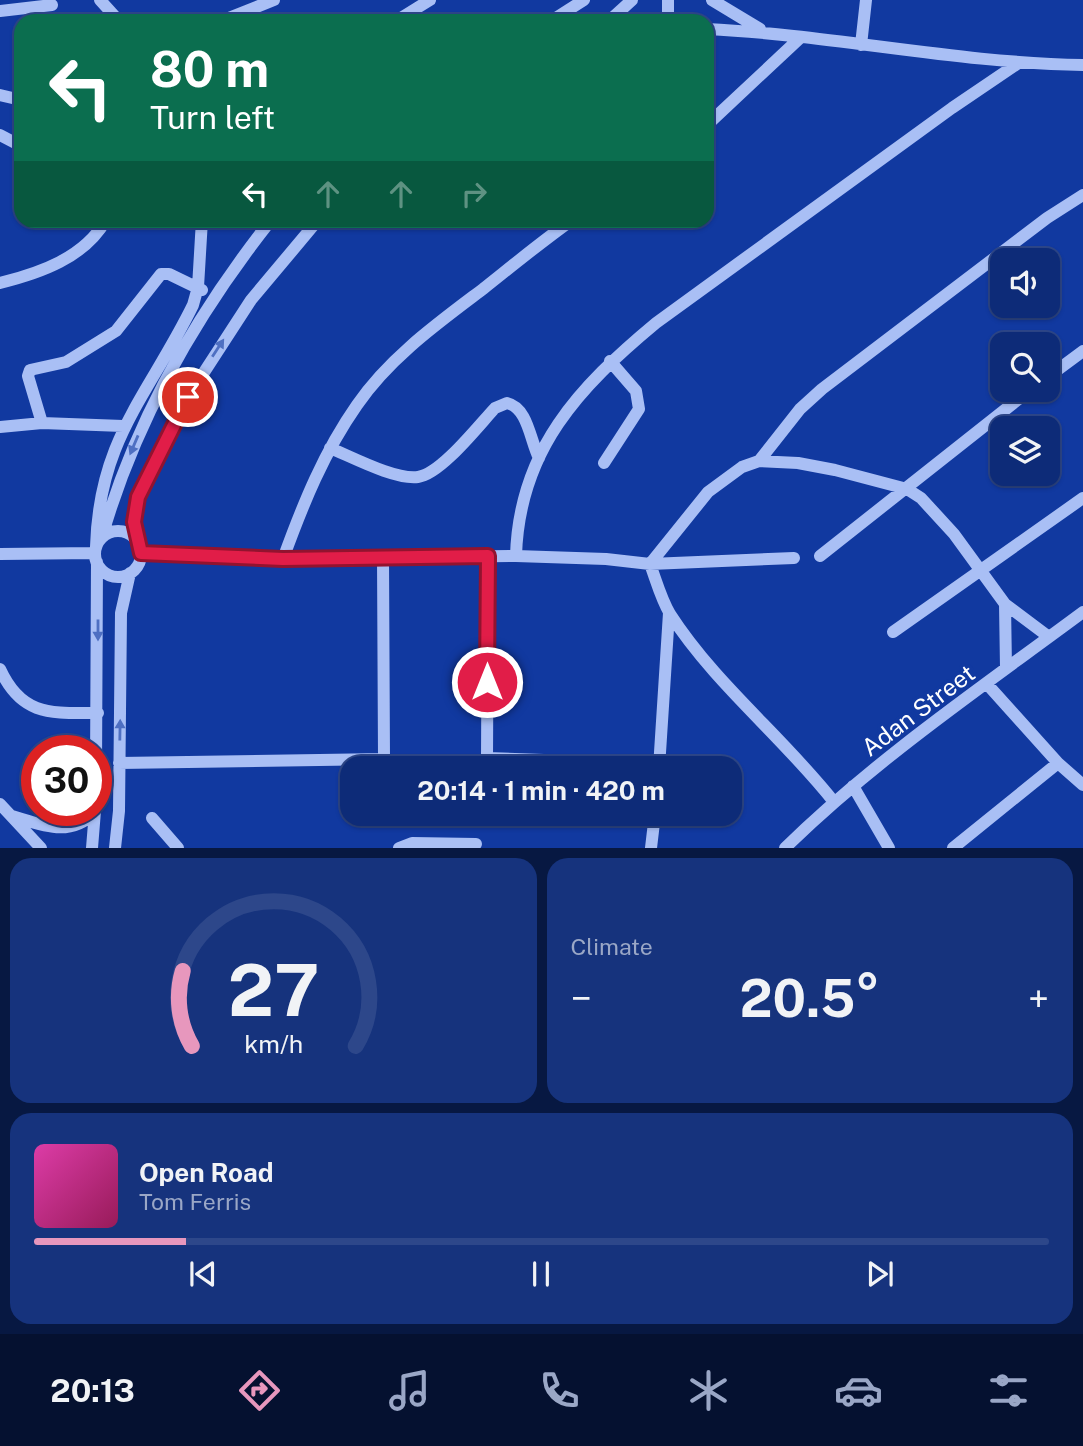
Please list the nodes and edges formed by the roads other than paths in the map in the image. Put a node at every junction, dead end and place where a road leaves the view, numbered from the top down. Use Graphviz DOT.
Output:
graph roads {
  1 [pos="100,0"];
  2 [pos="274,0"];
  3 [pos="430,0"];
  4 [pos="584,0"];
  5 [pos="632,0"];
  6 [pos="712,0"];
  7 [pos="866,0"];
  8 [pos="52,5"];
  9 [pos="0,11"];
  10 [pos="113,14"];
  11 [pos="239,14"];
  12 [pos="407,14"];
  13 [pos="562,14"];
  14 [pos="617,14"];
  15 [pos="714,29"];
  16 [pos="763,31"];
  17 [pos="801,37"];
  18 [pos="861,45"];
  19 [pos="1017,64"];
  20 [pos="1083,65"];
  21 [pos="714,118"];
  22 [pos="1083,195"];
  23 [pos="100,228"];
  24 [pos="202,228"];
  25 [pos="265,228"];
  26 [pos="306,228"];
  27 [pos="562,228"];
  28 [pos="0,283"];
  29 [pos="198,288"];
  30 [pos="215,297"];
  31 [pos="1083,351"];
  32 [pos="610,361"];
  33 [pos="1060,368"];
  34 [pos="1015,402"];
  35 [pos="42,423"];
  36 [pos="123,426"];
  37 [pos="0,427"];
  38 [pos="330,448"];
  39 [pos="538,458"];
  40 [pos="759,461"];
  41 [pos="604,463"];
  42 [pos="907,489"];
  43 [pos="1083,498"];
  44 [pos="139,548"];
  45 [pos="97,550"];
  46 [pos="0,554"];
  47 [pos="488,556"];
  48 [pos="516,556"];
  49 [pos="820,556"];
  50 [pos="383,558"];
  51 [pos="794,558"];
  52 [pos="283,559"];
  53 [pos="650,564"];
  54 [pos="979,569"];
  55 [pos="130,573"];
  56 [pos="1005,604"];
  57 [pos="1083,612"];
  58 [pos="669,613"];
  59 [pos="893,632"];
  60 [pos="1049,637"];
  61 [pos="1006,668"];
  62 [pos="0,669"];
  63 [pos="987,684"];
  64 [pos="98,713"];
  65 [pos="97,735"];
  66 [pos="487,756"];
  67 [pos="660,756"];
  68 [pos="119,763"];
  69 [pos="1058,763"];
  70 [pos="1083,785"];
  71 [pos="853,786"];
  72 [pos="834,802"];
  73 [pos="0,804"];
  74 [pos="12,816"];
  75 [pos="21,818"];
  76 [pos="152,818"];
  77 [pos="49,826"];
  78 [pos="69,826"];
  79 [pos="94,826"];
  80 [pos="654,826"];
  81 [pos="476,844"];
  82 [pos="41,848"];
  83 [pos="92,848"];
  84 [pos="115,848"];
  85 [pos="178,848"];
  86 [pos="399,848"];
  87 [pos="651,848"];
  88 [pos="785,848"];
  89 [pos="889,848"];
  90 [pos="953,848"];
  1 -- 10 [label="street"];
  2 -- 11 [label="street"];
  3 -- 12 [label="street"];
  4 -- 13 [label="street"];
  5 -- 14 [label="street"];
  6 -- 16 [label="street"];
  7 -- 18 [label="street"];
  8 -- 9 [label="street"];
  15 -- 16 [label="street"];
  16 -- 17 [label="street"];
  17 -- 18 [label="street"];
  17 -- 21 [label="street"];
  18 -- 19 [label="street"];
  19 -- 20 [label="street"];
  19 -- 32 [label="street"];
  22 -- 40 [label="street"];
  23 -- 28 [label="street"];
  24 -- 29 [label="street"];
  25 -- 30 [label="street"];
  44 -- 26 [label="street, one-way"];
  27 -- 38 [label="street"];
  29 -- 30 [label="street"];
  29 -- 35 [label="street"];
  29 -- 36 [label="street"];
  30 -- 45 [label="street, one-way"];
  31 -- 33 [label="street"];
  32 -- 39 [label="street"];
  32 -- 41 [label="street"];
  34 -- 42 [label="street"];
  35 -- 36 [label="street"];
  35 -- 37 [label="street"];
  36 -- 45 [label="street"];
  38 -- 39 [label="street"];
  38 -- 52 [label="street"];
  39 -- 48 [label="street"];
  40 -- 42 [label="street"];
  40 -- 53 [label="street"];
  42 -- 49 [label="street"];
  42 -- 54 [label="street"];
  43 -- 54 [label="street"];
  44 -- 45 [label="street"];
  44 -- 52 [label="street"];
  44 -- 55 [label="street"];
  45 -- 46 [label="street"];
  45 -- 55 [label="street"];
  45 -- 64 [label="street, one-way"];
  47 -- 48 [label="street"];
  47 -- 50 [label="street"];
  47 -- 66 [label="street"];
  48 -- 53 [label="street"];
  50 -- 52 [label="street"];
  50 -- 68 [label="street"];
  51 -- 53 [label="street"];
  53 -- 58 [label="street"];
  54 -- 56 [label="street"];
  54 -- 59 [label="street"];
  68 -- 55 [label="street, one-way"];
  56 -- 60 [label="street"];
  56 -- 61 [label="street"];
  57 -- 60 [label="street, Adan Street"];
  58 -- 67 [label="street"];
  58 -- 72 [label="street"];
  60 -- 61 [label="street, Adan Street"];
  61 -- 63 [label="street, Adan Street"];
  62 -- 64 [label="street"];
  63 -- 69 [label="street"];
  63 -- 71 [label="street, Adan Street"];
  64 -- 65 [label="street"];
  68 -- 84 [label="street"];
  69 -- 70 [label="street"];
  69 -- 90 [label="street"];
  71 -- 72 [label="street, Adan Street"];
  71 -- 89 [label="street"];
  72 -- 88 [label="street, Adan Street"];
  73 -- 74 [label="street"];
  74 -- 75 [label="street"];
  74 -- 82 [label="street"];
  76 -- 85 [label="street"];
  77 -- 78 [label="street"];
  79 -- 83 [label="street"];
  80 -- 87 [label="street"];
  81 -- 86 [label="street"];
}
